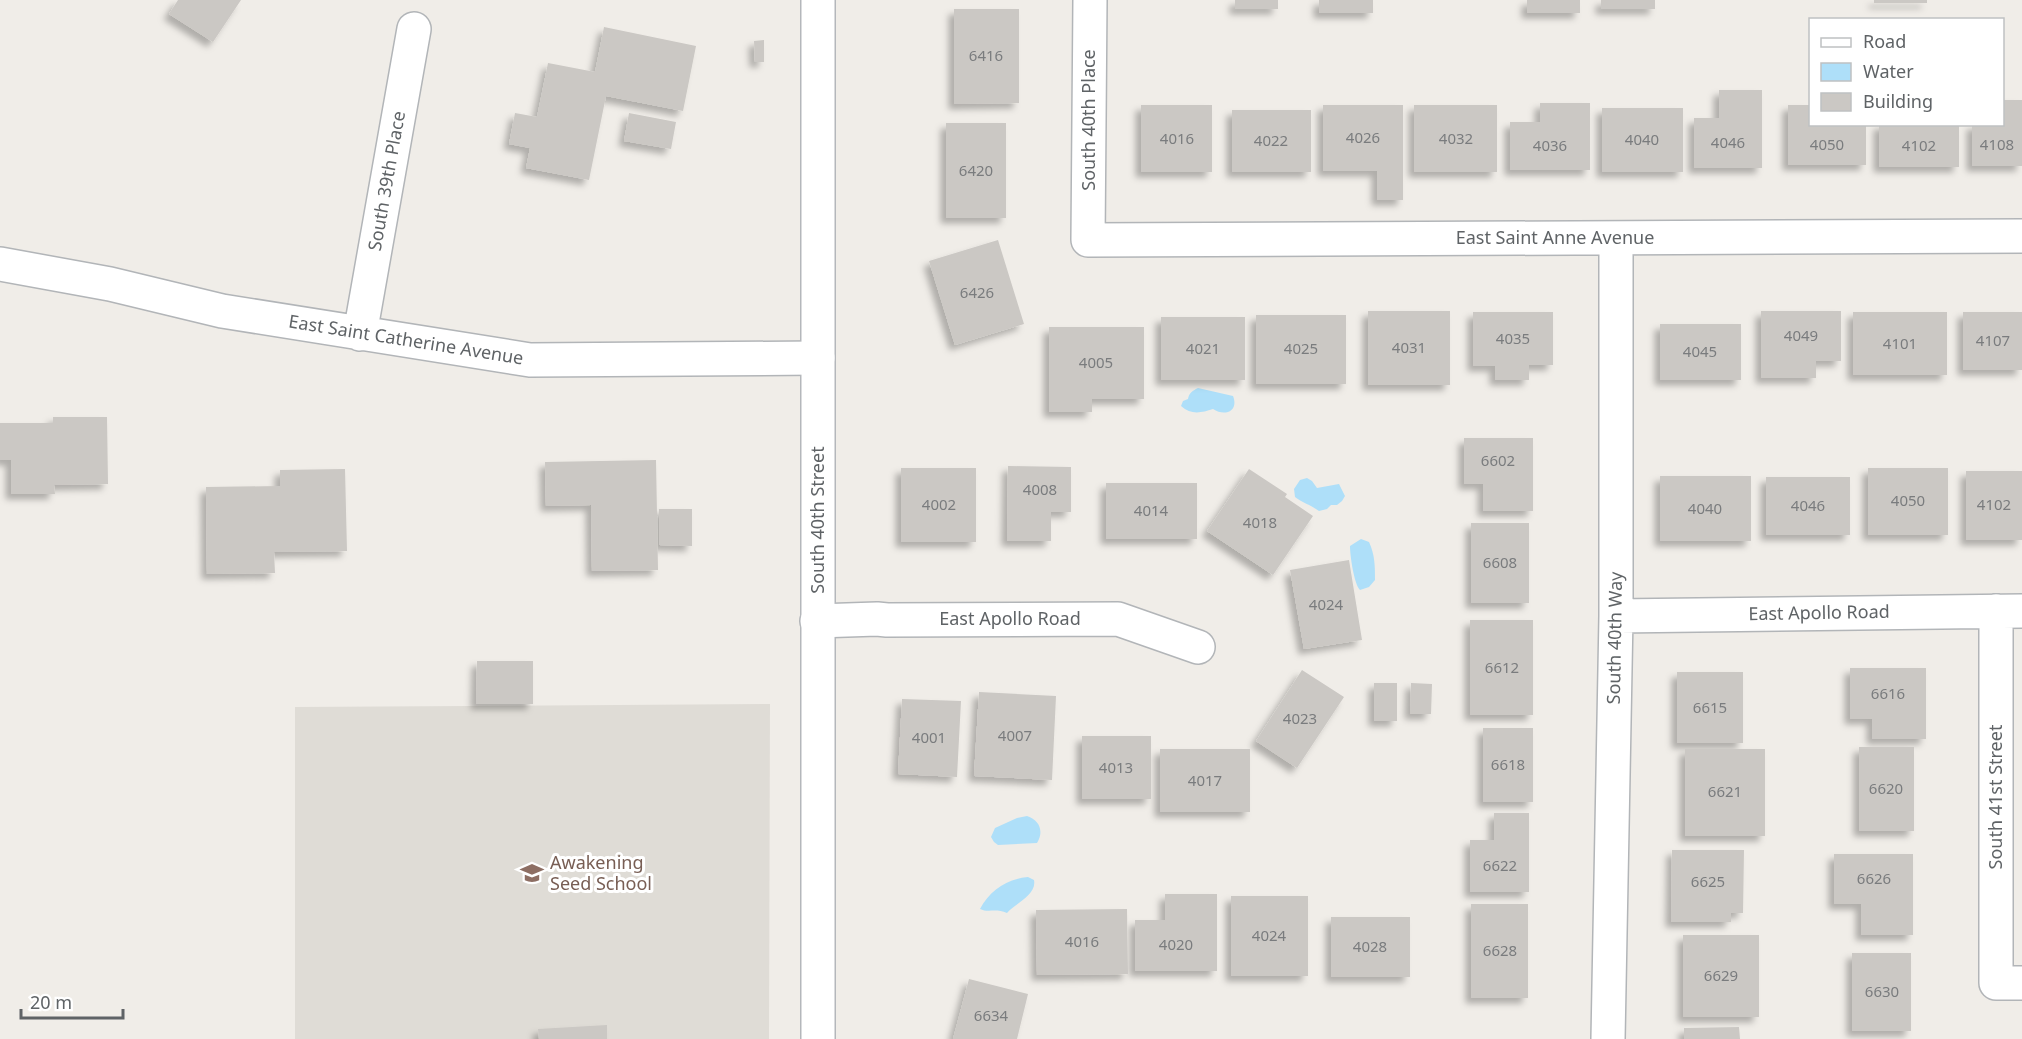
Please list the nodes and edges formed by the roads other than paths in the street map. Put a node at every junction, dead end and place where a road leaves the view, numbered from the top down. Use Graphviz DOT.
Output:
graph roads {
  1 [pos="818,0"];
  2 [pos="1090,0"];
  3 [pos="414,29"];
  4 [pos="2022,236"];
  5 [pos="1616,238"];
  6 [pos="1088,240"];
  7 [pos="0,264"];
  8 [pos="360,334"];
  9 [pos="818,358"];
  10 [pos="2009,611"];
  11 [pos="1616,616"];
  12 [pos="817,621"];
  13 [pos="1198,647"];
  14 [pos="2009,983"];
  15 [pos="818,1039"];
  16 [pos="1608,1039"];
  1 -- 9 [label="street, South 40th Street"];
  2 -- 6 [label="street, South 40th Place"];
  3 -- 8 [label="street, South 39th Place"];
  4 -- 5 [label="street, East Saint Anne Avenue"];
  5 -- 6 [label="street, East Saint Anne Avenue"];
  5 -- 11 [label="street, South 40th Way"];
  7 -- 8 [label="street, East Saint Catherine Avenue"];
  8 -- 9 [label="street, East Saint Catherine Avenue"];
  9 -- 12 [label="street, South 40th Street"];
  10 -- 11 [label="street, East Apollo Road"];
  10 -- 14 [label="street, South 41st Street"];
  11 -- 16 [label="street, South 40th Way"];
  12 -- 13 [label="street, East Apollo Road"];
  12 -- 15 [label="street, South 40th Street"];
}
